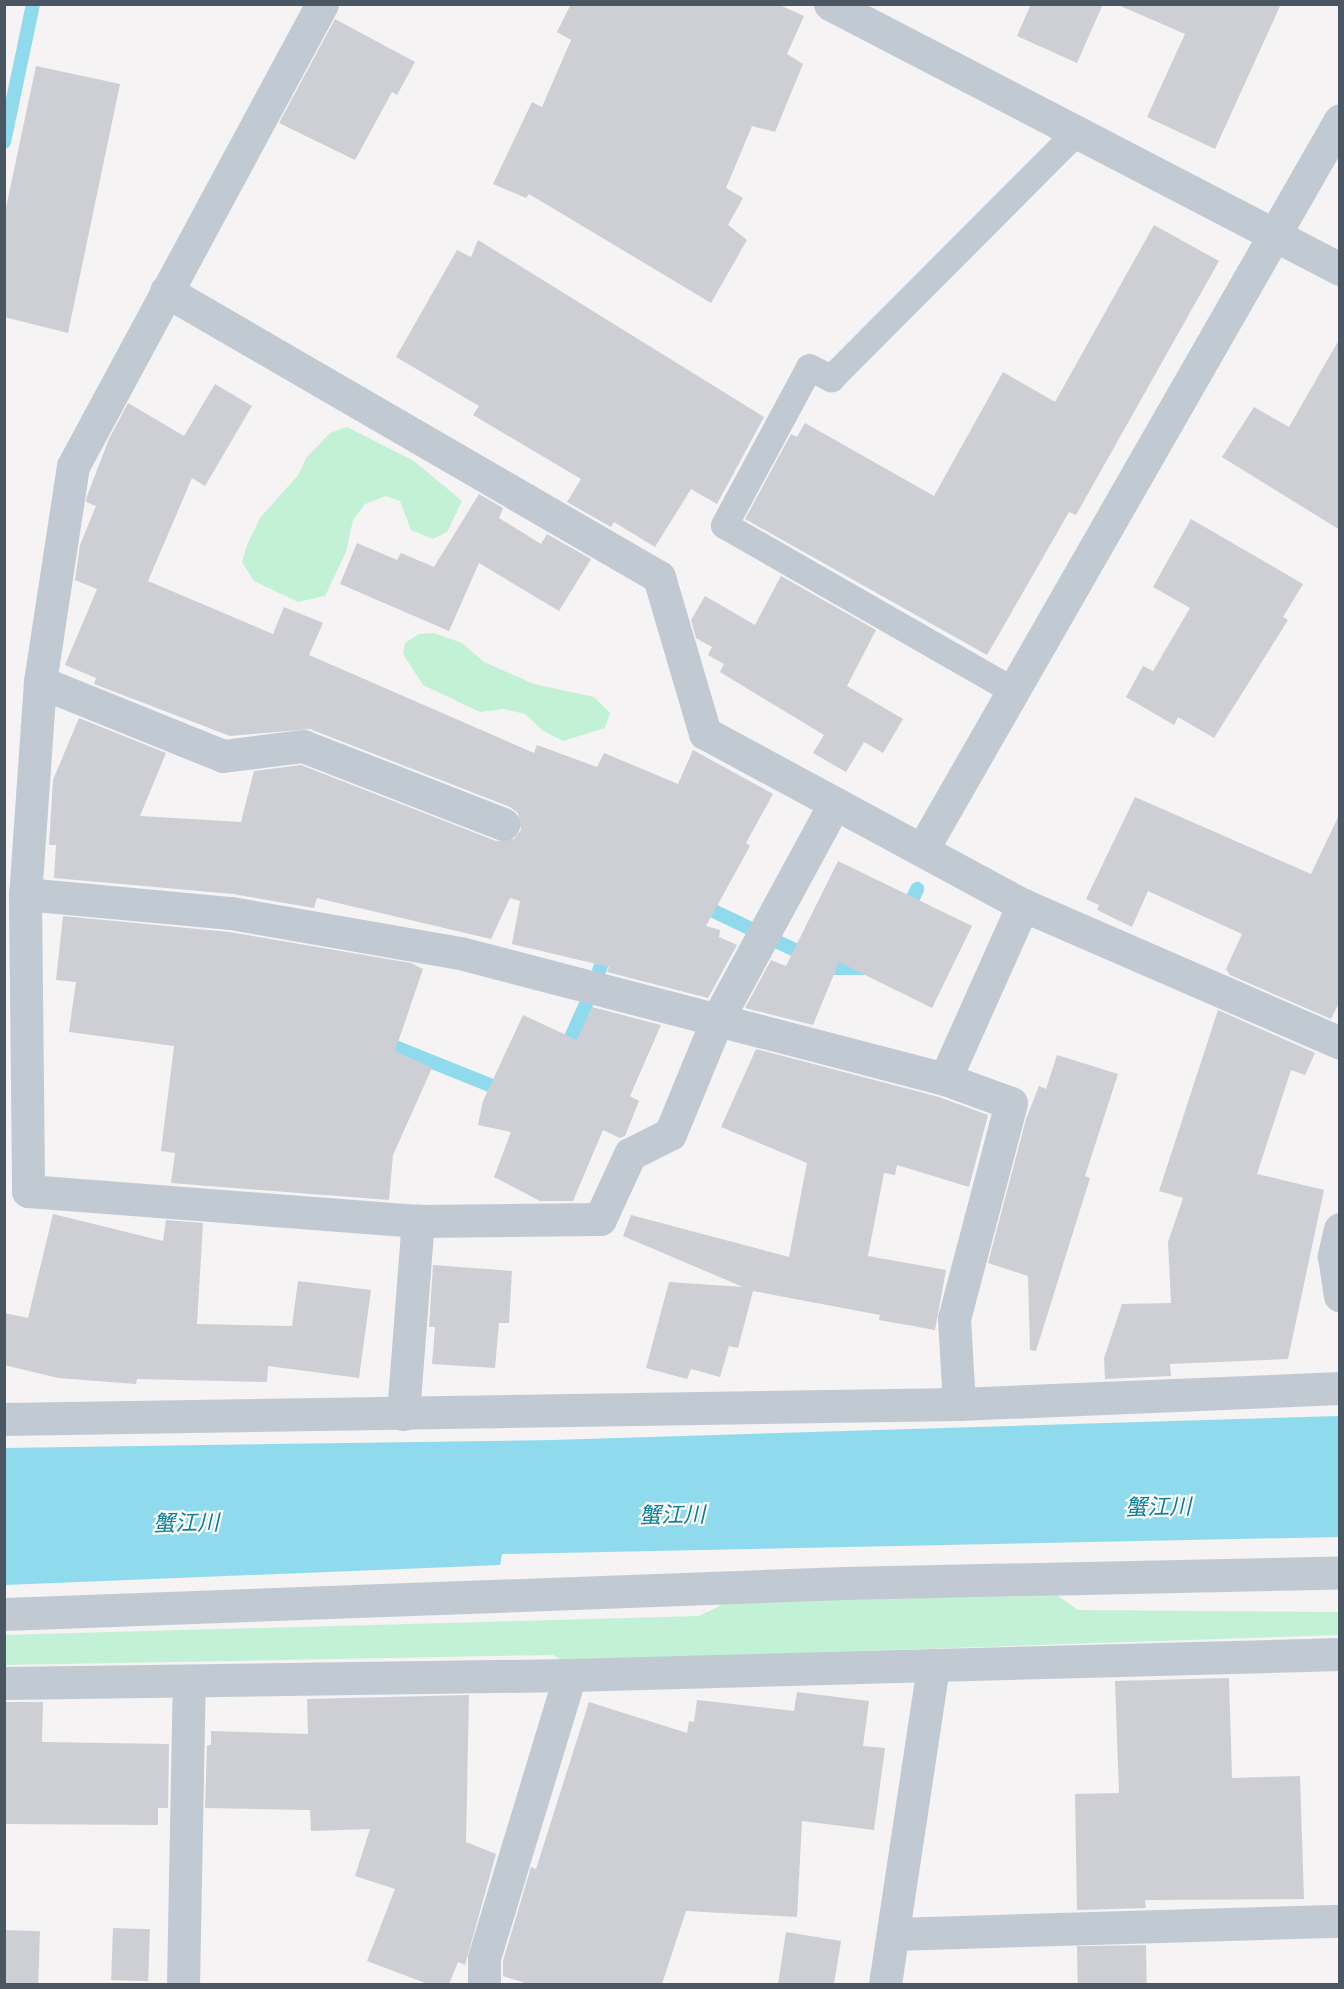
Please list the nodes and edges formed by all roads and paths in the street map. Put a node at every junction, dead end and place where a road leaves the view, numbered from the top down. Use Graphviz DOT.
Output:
graph roads {
  1 [pos="322,4"];
  2 [pos="830,4"];
  3 [pos="1340,120"];
  4 [pos="1075,133"];
  5 [pos="1274,238"];
  6 [pos="1340,269"];
  7 [pos="166,291"];
  8 [pos="40,682"];
  9 [pos="1014,691"];
  10 [pos="835,803"];
  11 [pos="503,825"];
  12 [pos="922,850"];
  13 [pos="25,894"];
  14 [pos="1023,905"];
  15 [pos="717,1020"];
  16 [pos="1340,1043"];
  17 [pos="945,1079"];
  18 [pos="418,1221"];
  19 [pos="1340,1229"];
  20 [pos="1340,1296"];
  21 [pos="1340,1388"];
  22 [pos="959,1404"];
  23 [pos="403,1414"];
  24 [pos="4,1419"];
  25 [pos="1340,1573"];
  26 [pos="4,1614"];
  27 [pos="1340,1654"];
  28 [pos="933,1665"];
  29 [pos="570,1675"];
  30 [pos="4,1683"];
  31 [pos="189,1683"];
  32 [pos="1340,1921"];
  33 [pos="893,1934"];
  34 [pos="183,1984"];
  35 [pos="484,1984"];
  36 [pos="885,1984"];
  1 -- 7 [label="street"];
  2 -- 4 [label="street"];
  3 -- 5 [label="street"];
  4 -- 5 [label="street"];
  4 -- 9 [label="lane"];
  5 -- 6 [label="street"];
  5 -- 9 [label="street"];
  7 -- 8 [label="street"];
  7 -- 10 [label="street"];
  8 -- 11 [label="street"];
  8 -- 13 [label="street"];
  9 -- 12 [label="street"];
  10 -- 12 [label="street"];
  10 -- 15 [label="street"];
  12 -- 14 [label="street"];
  13 -- 15 [label="street"];
  13 -- 18 [label="street"];
  14 -- 16 [label="street"];
  14 -- 17 [label="street"];
  15 -- 17 [label="street"];
  15 -- 18 [label="street"];
  17 -- 22 [label="street"];
  18 -- 23 [label="street"];
  19 -- 20 [label="street"];
  21 -- 22 [label="street"];
  22 -- 23 [label="street"];
  23 -- 24 [label="street"];
  25 -- 26 [label="street"];
  27 -- 28 [label="street"];
  28 -- 29 [label="street"];
  28 -- 33 [label="street"];
  29 -- 31 [label="street"];
  29 -- 35 [label="street"];
  30 -- 31 [label="street"];
  31 -- 34 [label="street"];
  32 -- 33 [label="street"];
  33 -- 36 [label="street"];
}
